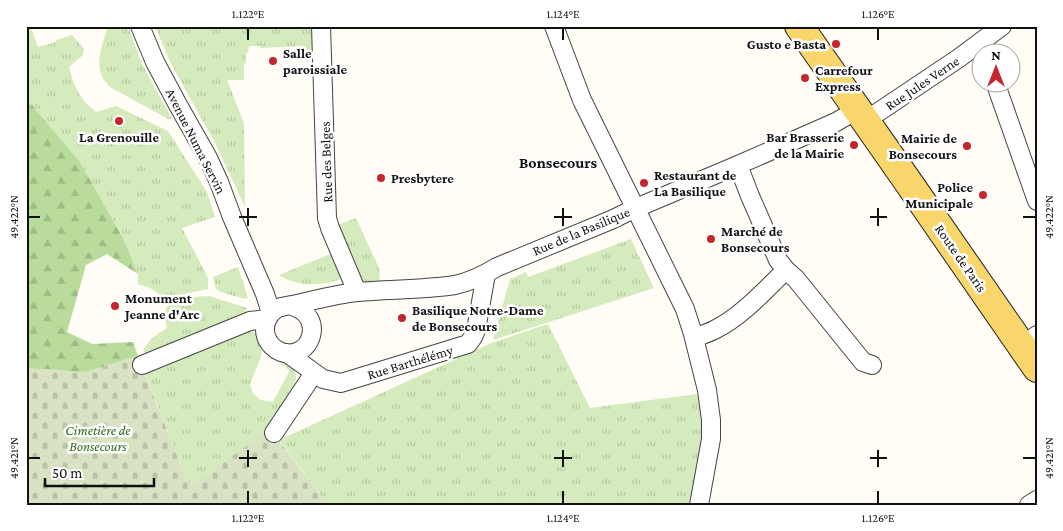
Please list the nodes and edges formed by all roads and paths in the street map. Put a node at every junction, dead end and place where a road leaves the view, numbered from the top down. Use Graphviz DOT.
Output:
graph roads {
  1 [pos="140,26"];
  2 [pos="321,26"];
  3 [pos="554,26"];
  4 [pos="799,26"];
  5 [pos="1002,26"];
  6 [pos="988,42"];
  7 [pos="970,53"];
  8 [pos="999,92"];
  9 [pos="861,116"];
  10 [pos="738,165"];
  11 [pos="1037,201"];
  12 [pos="636,208"];
  13 [pos="786,270"];
  14 [pos="486,274"];
  15 [pos="357,292"];
  16 [pos="292,306"];
  17 [pos="269,316"];
  18 [pos="694,338"];
  19 [pos="1029,340"];
  20 [pos="287,353"];
  21 [pos="142,365"];
  22 [pos="872,365"];
  23 [pos="1037,368"];
  24 [pos="314,373"];
  25 [pos="274,434"];
  26 [pos="1037,500"];
  27 [pos="699,505"];
  28 [pos="1029,505"];
  1 -- 17 [label="street, Avenue Numa Servin"];
  2 -- 15 [label="street, Rue des Belges"];
  3 -- 12 [label="street"];
  4 -- 9 [label="main road, Route de Paris"];
  5 -- 6 [label="street, Rue Jules Verne"];
  7 -- 9 [label="street, Rue Jules Verne"];
  8 -- 11 [label="street"];
  9 -- 10 [label="street, Rue de la Basilique"];
  9 -- 19 [label="main road, Route de Paris"];
  10 -- 12 [label="street, Rue de la Basilique"];
  10 -- 13 [label="street"];
  12 -- 14 [label="street, Rue de la Basilique"];
  12 -- 18 [label="street"];
  13 -- 18 [label="street"];
  13 -- 22 [label="street"];
  14 -- 15 [label="street, Rue de la Basilique"];
  14 -- 24 [label="street, Rue Barthélémy"];
  15 -- 16 [label="street, Rue de la Basilique"];
  16 -- 17 [label="street, Rue de la Basilique"];
  16 -- 20 [label="street"];
  17 -- 20 [label="street"];
  17 -- 21 [label="street, Rue de la Basilique"];
  18 -- 27 [label="street"];
  19 -- 23 [label="main road, Route de Paris"];
  20 -- 24 [label="street, Rue Barthélémy"];
  24 -- 25 [label="street"];
  26 -- 28 [label="street"];
}
